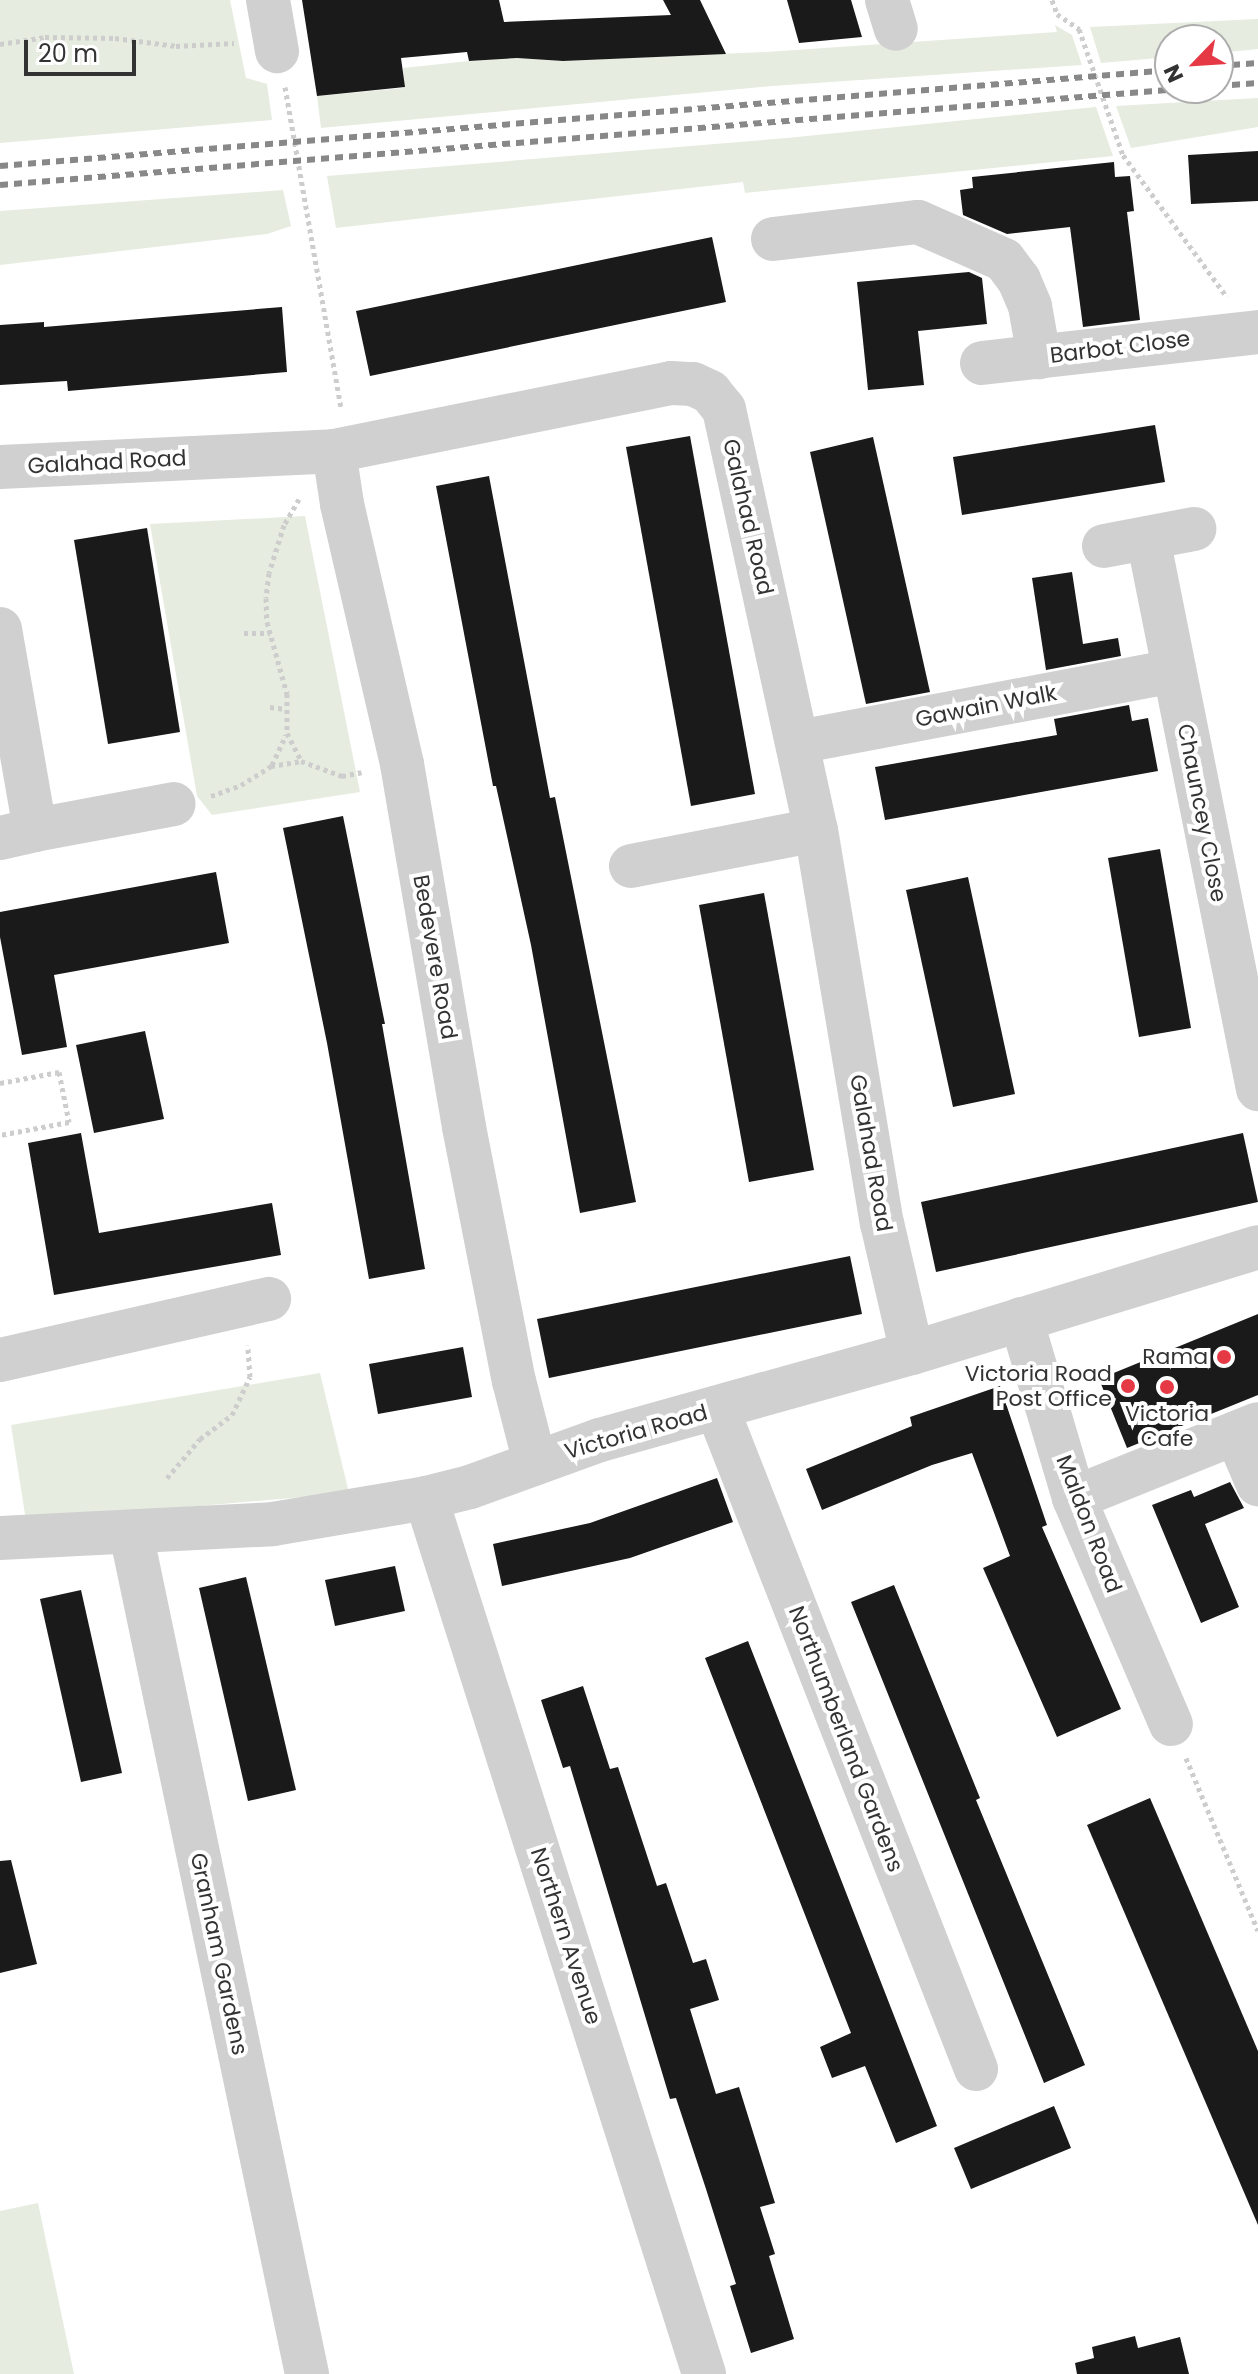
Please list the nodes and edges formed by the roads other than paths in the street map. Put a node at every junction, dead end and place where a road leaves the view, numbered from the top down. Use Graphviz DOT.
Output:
graph roads {
  1 [pos="773,239"];
  2 [pos="1249,333"];
  3 [pos="1039,357"];
  4 [pos="982,363"];
  5 [pos="334,451"];
  6 [pos="0,467"];
  7 [pos="1194,529"];
  8 [pos="1148,538"];
  9 [pos="1104,546"];
  10 [pos="0,629"];
  11 [pos="1174,671"];
  12 [pos="798,742"];
  13 [pos="174,804"];
  14 [pos="816,830"];
  15 [pos="18,834"];
  16 [pos="631,866"];
  17 [pos="1258,1089"];
  18 [pos="1258,1247"];
  19 [pos="257,1302"];
  20 [pos="1021,1319"];
  21 [pos="912,1353"];
  22 [pos="0,1360"];
  23 [pos="717,1408"];
  24 [pos="1247,1429"];
  25 [pos="535,1463"];
  26 [pos="1258,1484"];
  27 [pos="426,1498"];
  28 [pos="1074,1498"];
  29 [pos="1,1530"];
  30 [pos="131,1533"];
  31 [pos="1171,1724"];
  32 [pos="976,2069"];
  33 [pos="307,2374"];
  34 [pos="704,2374"];
  1 -- 3 [label="street"];
  2 -- 3 [label="street, Barbot Close"];
  3 -- 4 [label="street, Barbot Close"];
  5 -- 6 [label="street, Galahad Road"];
  5 -- 12 [label="street, Galahad Road"];
  5 -- 25 [label="street, Bedevere Road"];
  7 -- 8 [label="street"];
  8 -- 9 [label="street"];
  8 -- 11 [label="street, Chauncey Close"];
  10 -- 15 [label="street"];
  11 -- 12 [label="street, Gawain Walk"];
  11 -- 17 [label="street, Chauncey Close"];
  12 -- 14 [label="street, Galahad Road"];
  13 -- 15 [label="street"];
  14 -- 16 [label="street"];
  14 -- 21 [label="street, Galahad Road"];
  18 -- 20 [label="street, Victoria Road"];
  19 -- 22 [label="street"];
  20 -- 21 [label="street, Victoria Road"];
  20 -- 28 [label="street, Maldon Road"];
  21 -- 23 [label="street, Victoria Road"];
  23 -- 25 [label="street, Victoria Road"];
  23 -- 32 [label="street, Northumberland Gardens"];
  24 -- 26 [label="street"];
  24 -- 28 [label="street"];
  25 -- 27 [label="street, Victoria Road"];
  27 -- 30 [label="street, Victoria Road"];
  27 -- 34 [label="street, Northern Avenue"];
  28 -- 31 [label="street, Maldon Road"];
  29 -- 30 [label="street, Victoria Road"];
  30 -- 33 [label="street, Granham Gardens"];
}
